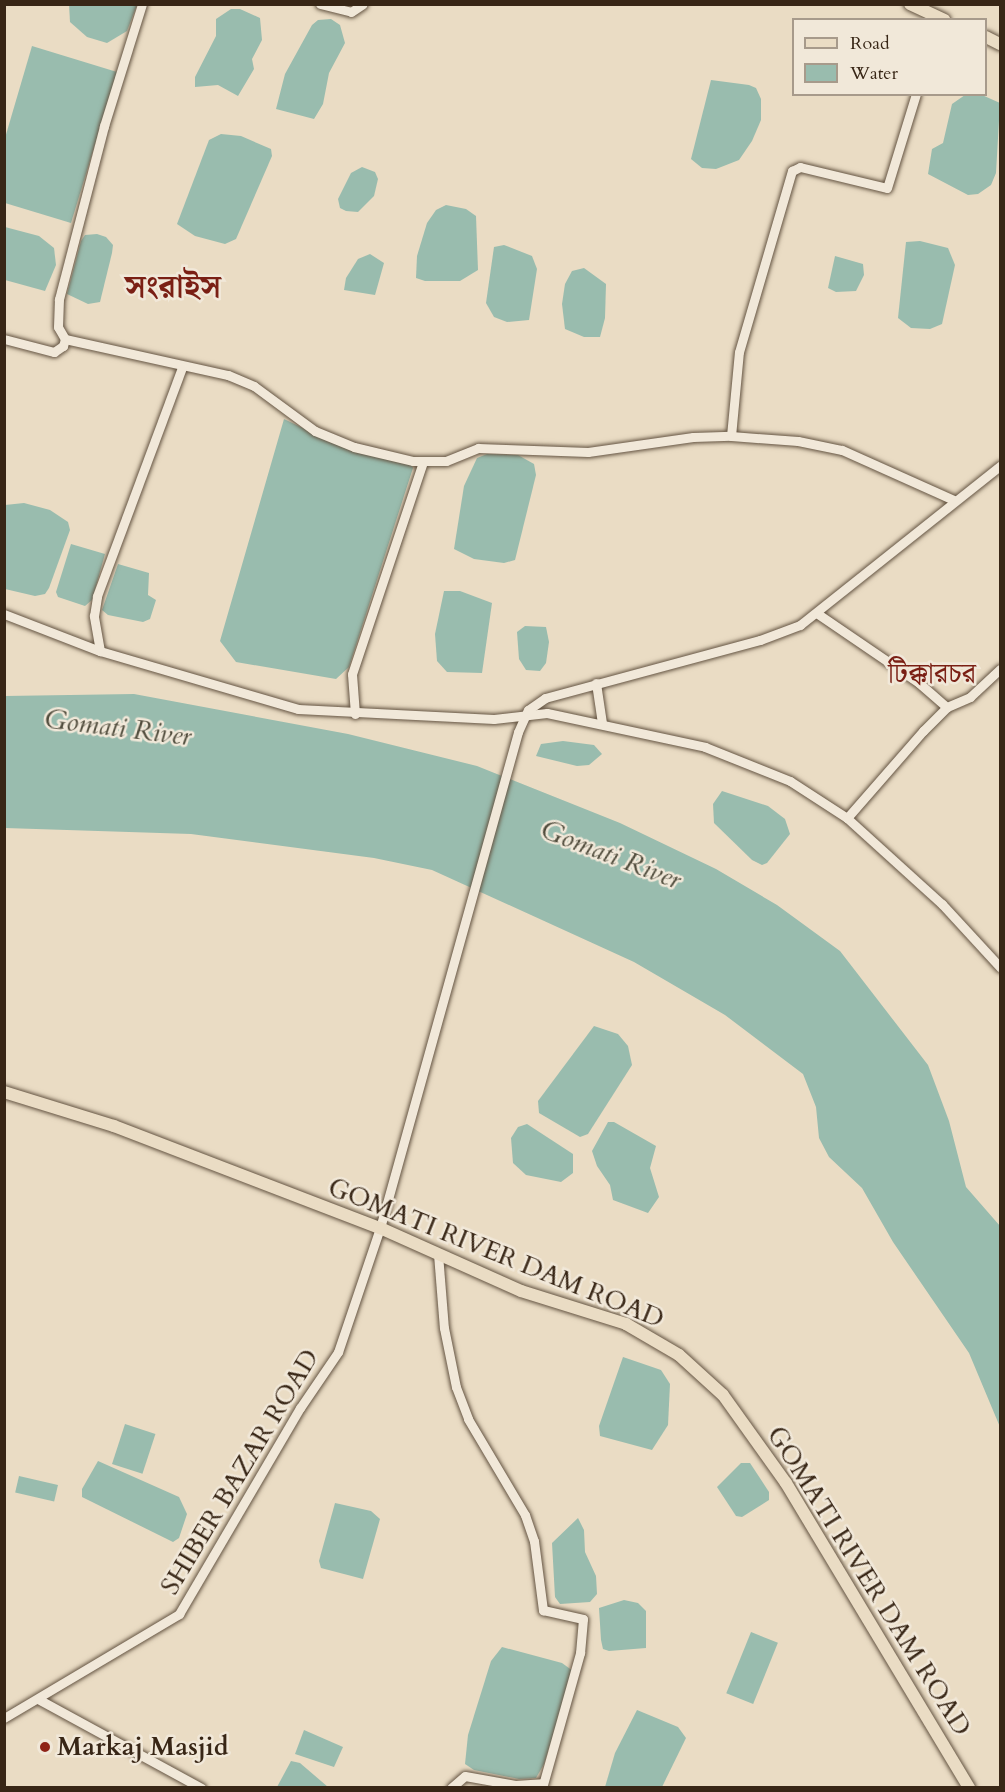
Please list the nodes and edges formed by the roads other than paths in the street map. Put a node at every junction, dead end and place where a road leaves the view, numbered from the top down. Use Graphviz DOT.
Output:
graph roads {
  1 [pos="142,4"];
  2 [pos="320,4"];
  3 [pos="363,4"];
  4 [pos="910,4"];
  5 [pos="935,14"];
  6 [pos="915,96"];
  7 [pos="4,339"];
  8 [pos="65,339"];
  9 [pos="182,367"];
  10 [pos="731,436"];
  11 [pos="423,462"];
  12 [pos="1000,466"];
  13 [pos="954,500"];
  14 [pos="4,614"];
  15 [pos="818,614"];
  16 [pos="100,651"];
  17 [pos="1000,669"];
  18 [pos="596,683"];
  19 [pos="947,707"];
  20 [pos="355,714"];
  21 [pos="524,716"];
  22 [pos="602,723"];
  23 [pos="848,818"];
  24 [pos="1000,967"];
  25 [pos="4,1092"];
  26 [pos="380,1228"];
  27 [pos="438,1254"];
  28 [pos="38,1700"];
  29 [pos="4,1718"];
  30 [pos="542,1785"];
  31 [pos="201,1788"];
  32 [pos="451,1788"];
  33 [pos="969,1788"];
  1 -- 8 [label="street"];
  2 -- 3 [label="street"];
  4 -- 5 [label="main road"];
  6 -- 10 [label="street"];
  7 -- 8 [label="street"];
  8 -- 9 [label="street"];
  9 -- 11 [label="street"];
  9 -- 16 [label="street"];
  10 -- 11 [label="street"];
  10 -- 13 [label="street"];
  11 -- 20 [label="street"];
  12 -- 13 [label="street"];
  13 -- 15 [label="street"];
  14 -- 16 [label="street"];
  15 -- 18 [label="street"];
  15 -- 19 [label="street"];
  16 -- 20 [label="street"];
  17 -- 19 [label="street"];
  18 -- 21 [label="street"];
  18 -- 22 [label="street"];
  19 -- 23 [label="street"];
  20 -- 21 [label="street"];
  21 -- 22 [label="street"];
  21 -- 26 [label="street, SHIBER BAZAR ROAD"];
  22 -- 23 [label="street"];
  23 -- 24 [label="street"];
  25 -- 26 [label="main road, GOMATI RIVER DAM ROAD"];
  26 -- 27 [label="main road, GOMATI RIVER DAM ROAD"];
  26 -- 28 [label="street, SHIBER BAZAR ROAD"];
  27 -- 30 [label="street"];
  27 -- 33 [label="main road, GOMATI RIVER DAM ROAD"];
  28 -- 29 [label="street, SHIBER BAZAR ROAD"];
  28 -- 31 [label="street"];
  30 -- 32 [label="street"];
}
